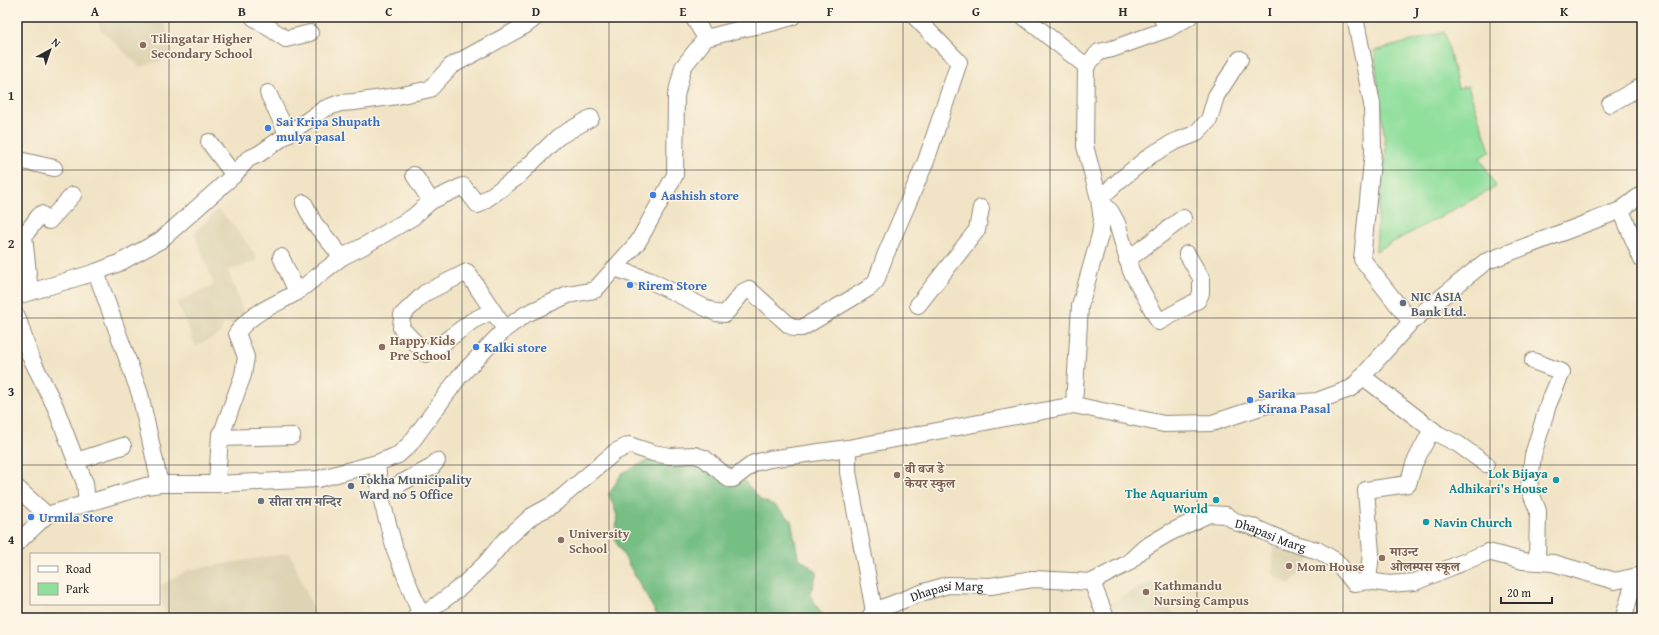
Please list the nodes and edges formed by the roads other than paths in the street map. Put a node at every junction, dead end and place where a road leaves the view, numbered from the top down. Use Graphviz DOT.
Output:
graph roads {
  1 [pos="253,17"];
  2 [pos="536,17"];
  3 [pos="693,17"];
  4 [pos="792,17"];
  5 [pos="915,17"];
  6 [pos="1024,17"];
  7 [pos="1189,17"];
  8 [pos="1354,17"];
  9 [pos="1165,23"];
  10 [pos="310,33"];
  11 [pos="706,38"];
  12 [pos="1240,59"];
  13 [pos="1086,66"];
  14 [pos="1642,86"];
  15 [pos="268,93"];
  16 [pos="1610,104"];
  17 [pos="591,118"];
  18 [pos="287,133"];
  19 [pos="209,142"];
  20 [pos="17,161"];
  21 [pos="54,168"];
  22 [pos="234,175"];
  23 [pos="414,175"];
  24 [pos="1642,194"];
  25 [pos="73,195"];
  26 [pos="1099,200"];
  27 [pos="432,201"];
  28 [pos="304,203"];
  29 [pos="981,208"];
  30 [pos="1621,210"];
  31 [pos="1183,218"];
  32 [pos="1188,254"];
  33 [pos="281,257"];
  34 [pos="342,257"];
  35 [pos="1127,260"];
  36 [pos="1642,260"];
  37 [pos="615,268"];
  38 [pos="96,272"];
  39 [pos="297,292"];
  40 [pos="23,294"];
  41 [pos="918,305"];
  42 [pos="492,311"];
  43 [pos="17,316"];
  44 [pos="1411,322"];
  45 [pos="505,329"];
  46 [pos="1534,362"];
  47 [pos="1362,376"];
  48 [pos="1074,404"];
  49 [pos="1432,429"];
  50 [pos="292,436"];
  51 [pos="220,438"];
  52 [pos="123,446"];
  53 [pos="848,448"];
  54 [pos="76,461"];
  55 [pos="436,461"];
  56 [pos="377,463"];
  57 [pos="1486,464"];
  58 [pos="160,484"];
  59 [pos="217,484"];
  60 [pos="17,488"];
  61 [pos="380,494"];
  62 [pos="87,503"];
  63 [pos="47,515"];
  64 [pos="17,542"];
  65 [pos="1537,561"];
  66 [pos="1639,576"];
  67 [pos="1368,581"];
  68 [pos="1092,582"];
  69 [pos="871,615"];
  70 [pos="419,618"];
  71 [pos="1106,618"];
  72 [pos="1627,618"];
  1 -- 10 [label="street"];
  2 -- 18 [label="street"];
  3 -- 11 [label="street"];
  4 -- 11 [label="street"];
  5 -- 37 [label="street"];
  6 -- 13 [label="street"];
  7 -- 9 [label="street"];
  8 -- 44 [label="street"];
  9 -- 13 [label="street"];
  11 -- 37 [label="street"];
  12 -- 26 [label="street"];
  13 -- 26 [label="street"];
  14 -- 16 [label="street"];
  15 -- 18 [label="street"];
  17 -- 27 [label="street"];
  18 -- 22 [label="street"];
  19 -- 22 [label="street"];
  20 -- 21 [label="street"];
  22 -- 38 [label="street"];
  23 -- 27 [label="street"];
  24 -- 30 [label="street"];
  25 -- 40 [label="street"];
  26 -- 35 [label="street"];
  26 -- 48 [label="street"];
  27 -- 34 [label="street"];
  28 -- 34 [label="street"];
  29 -- 41 [label="street"];
  30 -- 36 [label="street"];
  30 -- 44 [label="street"];
  31 -- 35 [label="street"];
  32 -- 35 [label="street"];
  33 -- 39 [label="street"];
  34 -- 39 [label="street"];
  37 -- 45 [label="street"];
  38 -- 40 [label="street"];
  38 -- 58 [label="street"];
  39 -- 51 [label="street"];
  42 -- 42 [label="street"];
  42 -- 45 [label="street"];
  43 -- 54 [label="street"];
  44 -- 47 [label="street"];
  45 -- 56 [label="street"];
  46 -- 65 [label="street"];
  47 -- 48 [label="street"];
  47 -- 49 [label="street"];
  48 -- 53 [label="street"];
  49 -- 57 [label="street"];
  49 -- 67 [label="street"];
  50 -- 51 [label="street"];
  51 -- 59 [label="street"];
  52 -- 54 [label="street"];
  53 -- 69 [label="street"];
  53 -- 70 [label="street"];
  54 -- 62 [label="street"];
  55 -- 61 [label="street"];
  56 -- 59 [label="street"];
  56 -- 61 [label="street"];
  58 -- 59 [label="street"];
  58 -- 62 [label="street"];
  60 -- 63 [label="street"];
  61 -- 70 [label="street"];
  62 -- 63 [label="street"];
  63 -- 64 [label="street"];
  65 -- 66 [label="street, Dhapasi Marg"];
  65 -- 67 [label="street, Dhapasi Marg"];
  66 -- 72 [label="street, Dhapasi Marg"];
  67 -- 68 [label="street, Dhapasi Marg"];
  68 -- 69 [label="street, Dhapasi Marg"];
  68 -- 71 [label="street"];
}
